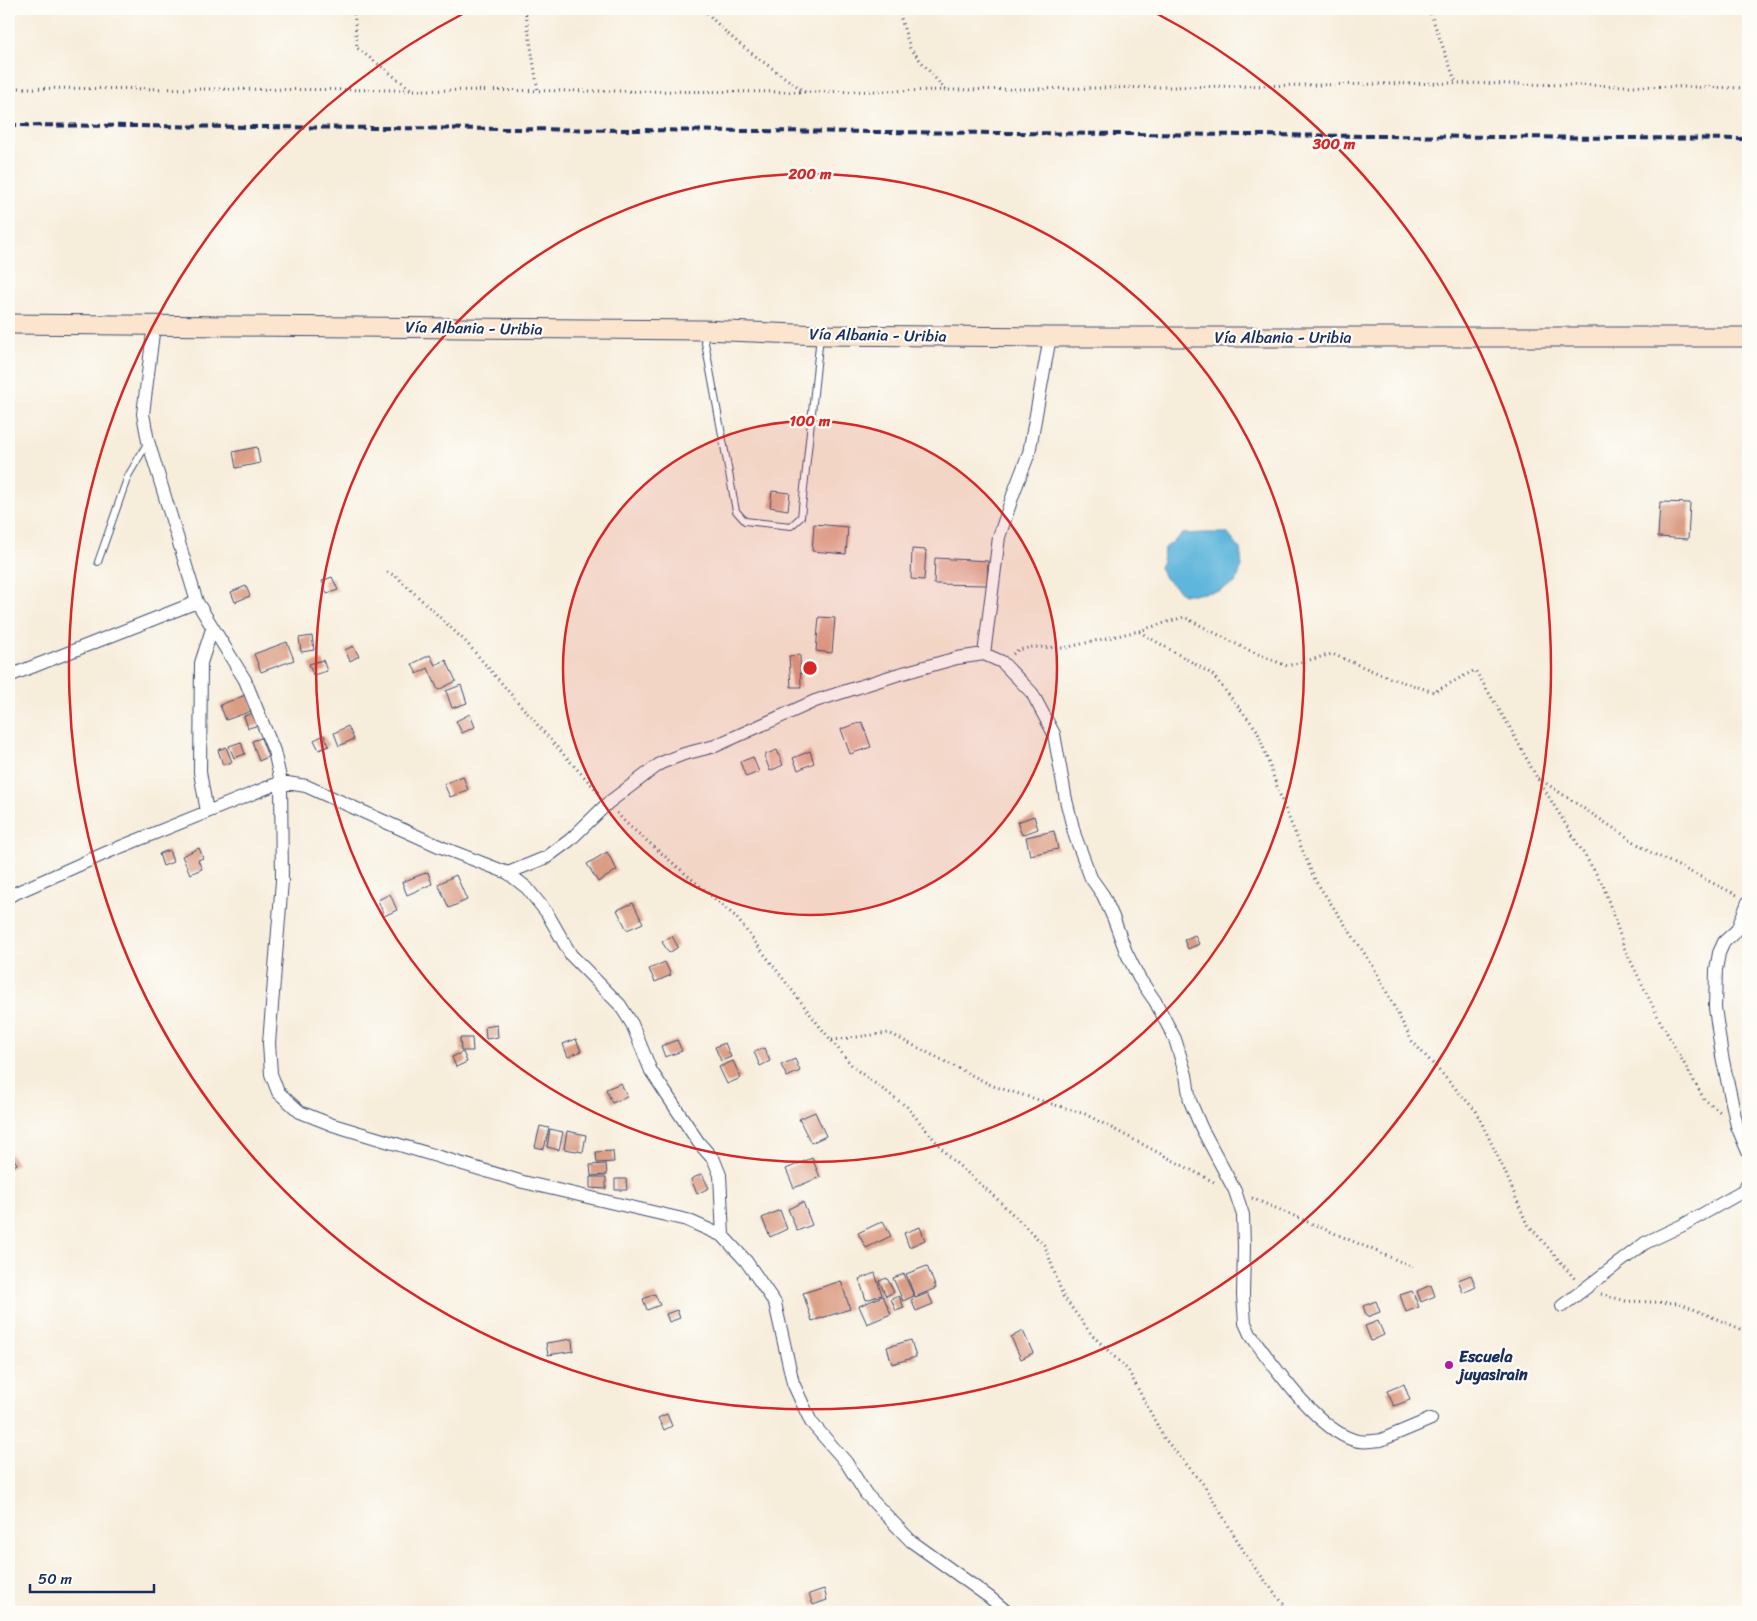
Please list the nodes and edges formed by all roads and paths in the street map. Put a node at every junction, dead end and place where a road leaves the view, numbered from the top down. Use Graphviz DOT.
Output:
graph roads {
  1 [pos="354,9"];
  2 [pos="525,9"];
  3 [pos="704,9"];
  4 [pos="898,9"];
  5 [pos="1429,9"];
  6 [pos="1456,83"];
  7 [pos="9,88"];
  8 [pos="1748,88"];
  9 [pos="412,90"];
  10 [pos="945,90"];
  11 [pos="538,91"];
  12 [pos="806,92"];
  13 [pos="9,324"];
  14 [pos="154,325"];
  15 [pos="703,330"];
  16 [pos="820,334"];
  17 [pos="1050,337"];
  18 [pos="1748,337"];
  19 [pos="148,441"];
  20 [pos="98,562"];
  21 [pos="387,572"];
  22 [pos="197,602"];
  23 [pos="212,629"];
  24 [pos="1138,632"];
  25 [pos="984,654"];
  26 [pos="1002,662"];
  27 [pos="9,676"];
  28 [pos="1536,776"];
  29 [pos="281,782"];
  30 [pos="608,803"];
  31 [pos="207,812"];
  32 [pos="508,873"];
  33 [pos="9,896"];
  34 [pos="1744,899"];
  35 [pos="831,1040"];
  36 [pos="1737,1126"];
  37 [pos="1748,1152"];
  38 [pos="1748,1184"];
  39 [pos="1235,1191"];
  40 [pos="723,1236"];
  41 [pos="1413,1267"];
  42 [pos="1583,1289"];
  43 [pos="1562,1306"];
  44 [pos="1748,1332"];
  45 [pos="1431,1419"];
  46 [pos="1007,1612"];
  47 [pos="1290,1612"];
  1 -- 9 [label="path"];
  2 -- 11 [label="path"];
  3 -- 12 [label="path"];
  4 -- 10 [label="path"];
  5 -- 6 [label="path"];
  6 -- 8 [label="path"];
  6 -- 10 [label="path"];
  7 -- 9 [label="path"];
  9 -- 11 [label="path"];
  10 -- 12 [label="path"];
  11 -- 12 [label="path"];
  13 -- 14 [label="main road, Vía Albania - Uribia"];
  14 -- 15 [label="main road, Vía Albania - Uribia"];
  14 -- 19 [label="street"];
  15 -- 16 [label="main road, Vía Albania - Uribia"];
  15 -- 16 [label="lane"];
  16 -- 17 [label="main road, Vía Albania - Uribia"];
  17 -- 18 [label="main road, Vía Albania - Uribia"];
  17 -- 25 [label="street"];
  19 -- 20 [label="lane"];
  19 -- 22 [label="street"];
  21 -- 30 [label="path"];
  22 -- 23 [label="street"];
  22 -- 27 [label="street"];
  23 -- 29 [label="street"];
  23 -- 31 [label="street"];
  24 -- 26 [label="path"];
  24 -- 28 [label="path"];
  24 -- 42 [label="path"];
  25 -- 26 [label="street"];
  25 -- 30 [label="street"];
  26 -- 39 [label="street"];
  28 -- 34 [label="path"];
  28 -- 36 [label="path"];
  29 -- 31 [label="street"];
  29 -- 32 [label="street"];
  29 -- 40 [label="street"];
  30 -- 32 [label="street"];
  30 -- 35 [label="path"];
  31 -- 33 [label="street"];
  32 -- 40 [label="street"];
  34 -- 36 [label="street"];
  35 -- 39 [label="path"];
  35 -- 47 [label="path"];
  36 -- 37 [label="street"];
  38 -- 42 [label="street"];
  39 -- 41 [label="path"];
  39 -- 45 [label="street"];
  40 -- 46 [label="street"];
  42 -- 43 [label="street"];
  42 -- 44 [label="path"];
}
